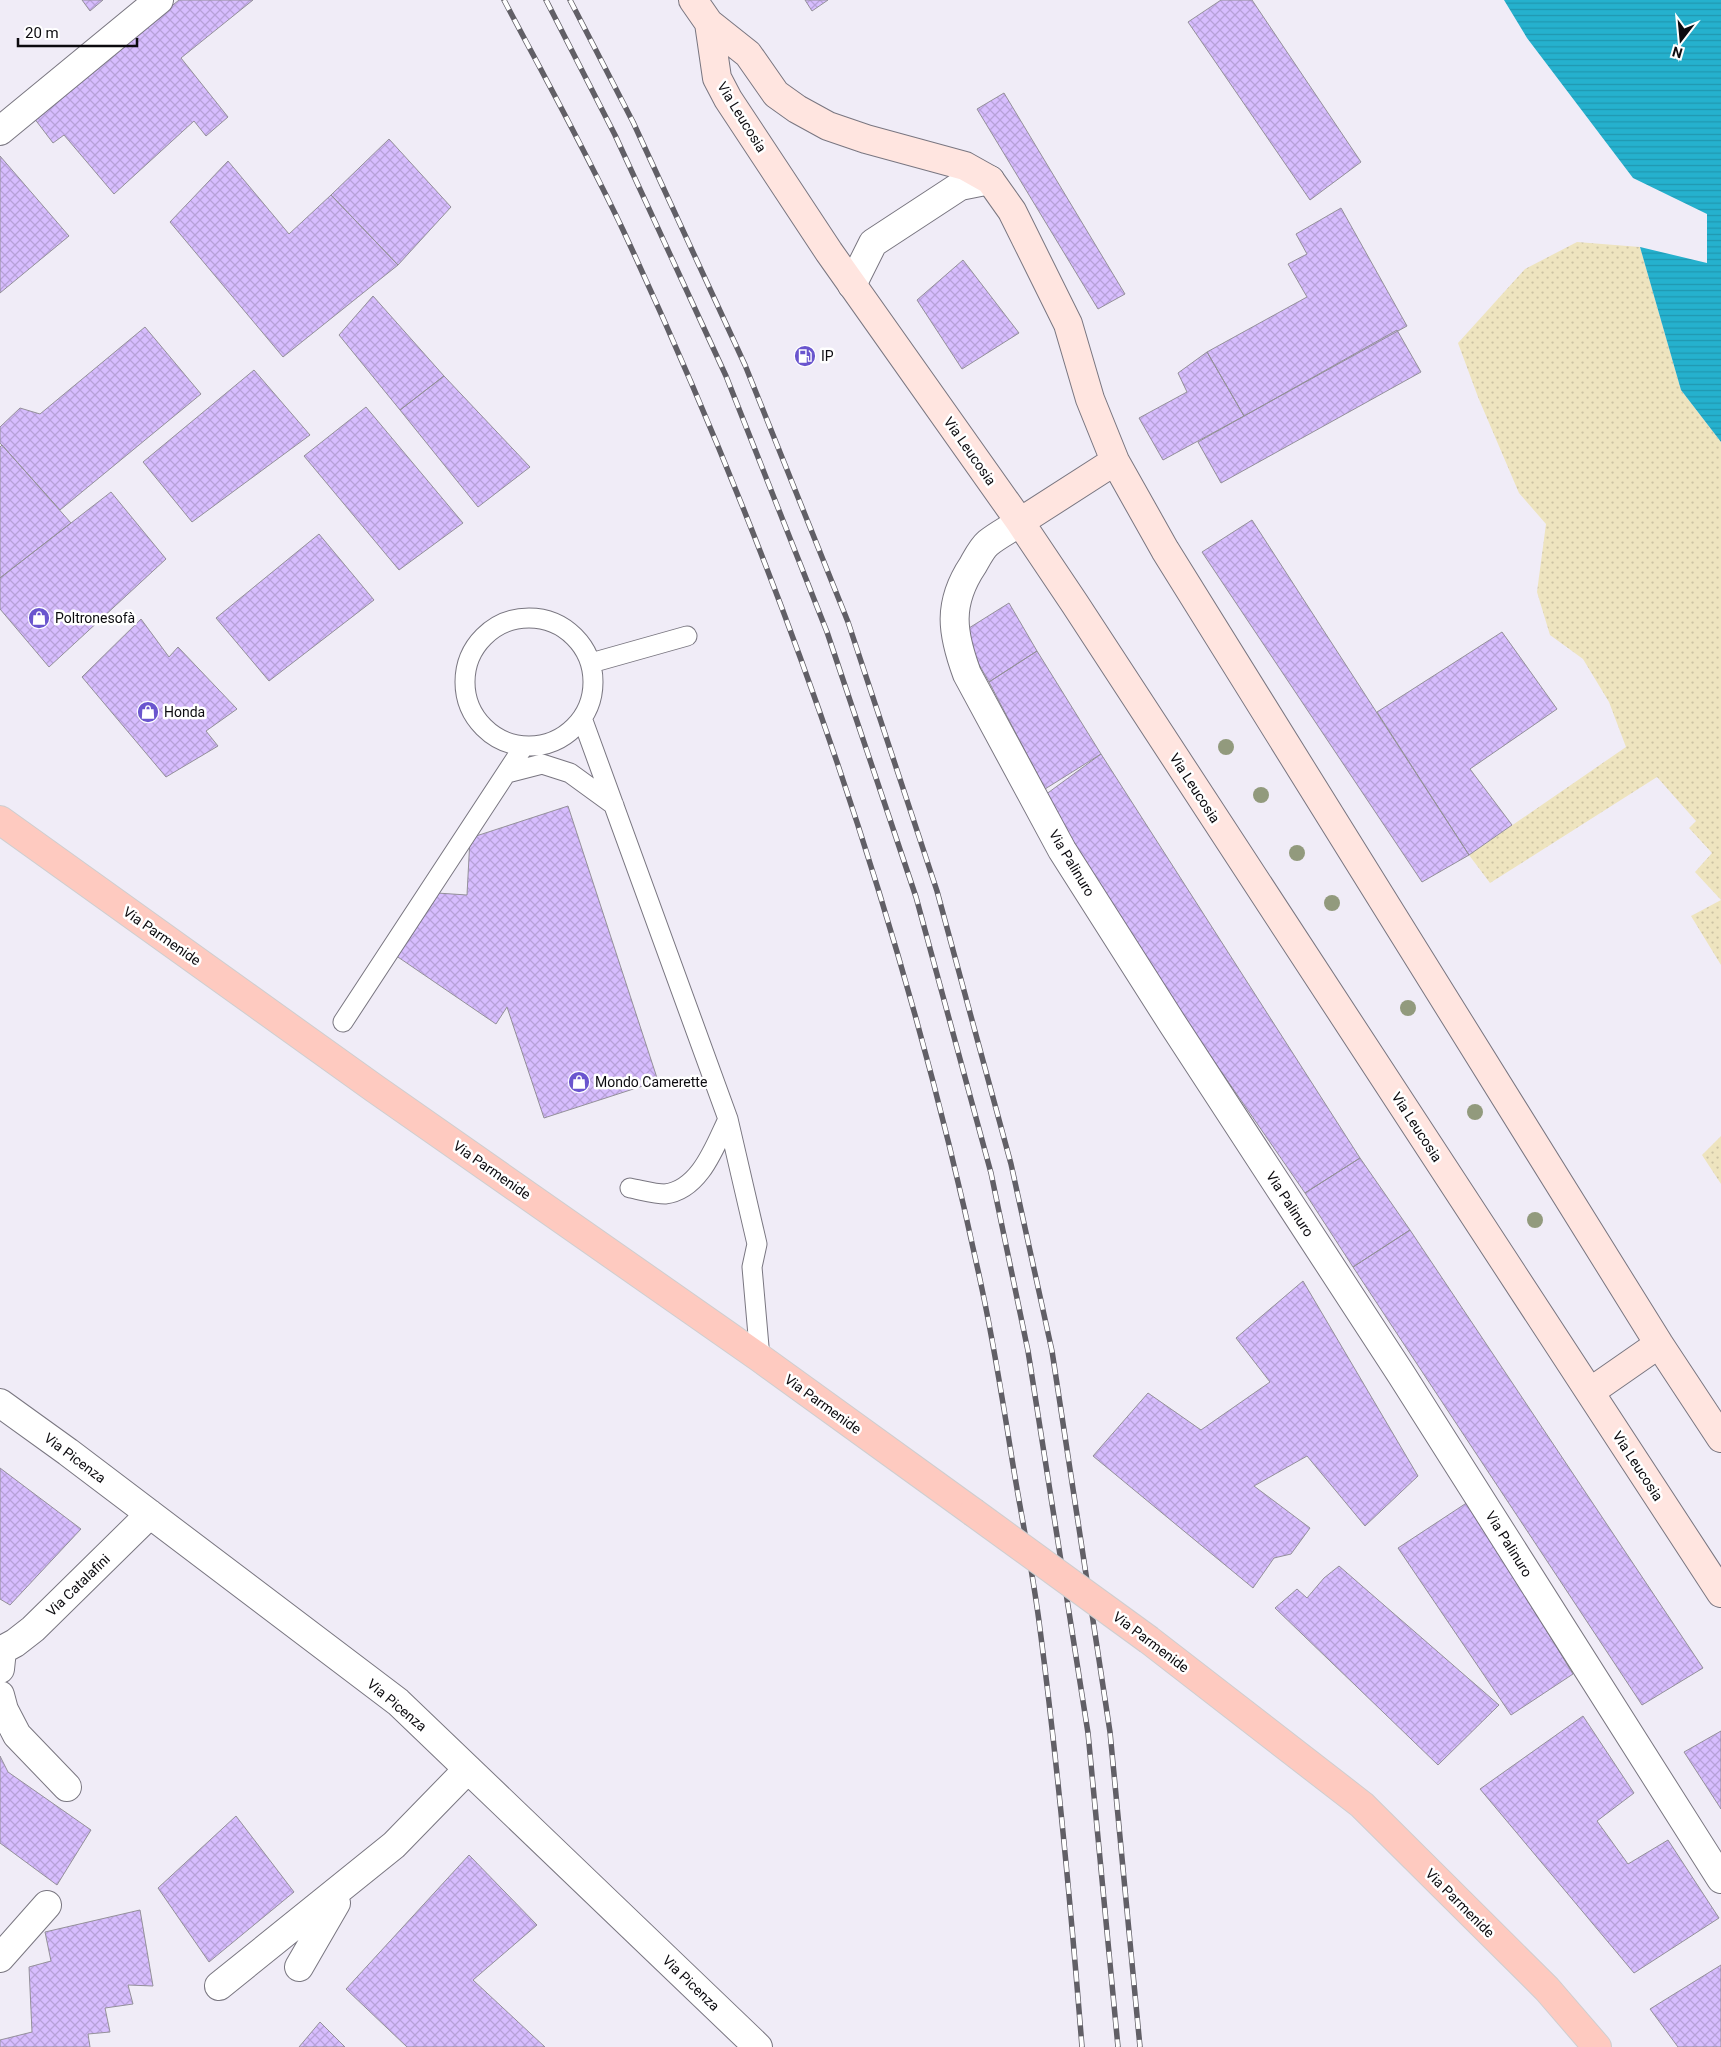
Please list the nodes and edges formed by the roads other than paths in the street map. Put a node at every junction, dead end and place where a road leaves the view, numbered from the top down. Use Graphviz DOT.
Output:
graph roads {
  1 [pos="159,0"];
  2 [pos="694,0"];
  3 [pos="709,23"];
  4 [pos="0,131"];
  5 [pos="990,180"];
  6 [pos="852,285"];
  7 [pos="1115,461"];
  8 [pos="1020,522"];
  9 [pos="687,636"];
  10 [pos="591,663"];
  11 [pos="582,718"];
  12 [pos="524,746"];
  13 [pos="507,773"];
  14 [pos="614,805"];
  15 [pos="0,820"];
  16 [pos="343,1022"];
  17 [pos="728,1119"];
  18 [pos="630,1188"];
  19 [pos="1659,1344"];
  20 [pos="760,1358"];
  21 [pos="1590,1392"];
  22 [pos="0,1403"];
  23 [pos="1721,1438"];
  24 [pos="150,1514"];
  25 [pos="1721,1593"];
  26 [pos="1,1656"];
  27 [pos="0,1695"];
  28 [pos="468,1769"];
  29 [pos="68,1788"];
  30 [pos="1721,1879"];
  31 [pos="349,1883"];
  32 [pos="47,1906"];
  33 [pos="4,1947"];
  34 [pos="299,1967"];
  35 [pos="219,1986"];
  36 [pos="758,2047"];
  37 [pos="1596,2047"];
  1 -- 4 [label="street"];
  2 -- 3 [label="main road"];
  3 -- 5 [label="main road"];
  3 -- 6 [label="main road, Via Leucosia"];
  5 -- 6 [label="street"];
  5 -- 7 [label="main road"];
  6 -- 8 [label="main road, Via Leucosia"];
  7 -- 8 [label="main road"];
  7 -- 19 [label="main road"];
  8 -- 21 [label="main road, Via Leucosia"];
  8 -- 30 [label="street, Via Palinuro"];
  9 -- 10 [label="lane"];
  10 -- 11 [label="lane"];
  10 -- 12 [label="lane"];
  11 -- 12 [label="lane"];
  11 -- 14 [label="lane"];
  12 -- 13 [label="lane"];
  13 -- 14 [label="lane"];
  13 -- 16 [label="lane"];
  14 -- 17 [label="lane"];
  15 -- 20 [label="main road, Via Parmenide"];
  17 -- 18 [label="lane"];
  17 -- 20 [label="lane"];
  19 -- 21 [label="main road"];
  19 -- 23 [label="main road"];
  20 -- 37 [label="main road, Via Parmenide, bridge"];
  21 -- 25 [label="main road, Via Leucosia"];
  22 -- 24 [label="street, Via Picenza"];
  24 -- 26 [label="street, Via Catalafini"];
  24 -- 28 [label="street, Via Picenza"];
  27 -- 29 [label="street"];
  28 -- 31 [label="street"];
  28 -- 36 [label="street, Via Picenza"];
  31 -- 34 [label="street"];
  31 -- 35 [label="street"];
  32 -- 33 [label="street"];
}
